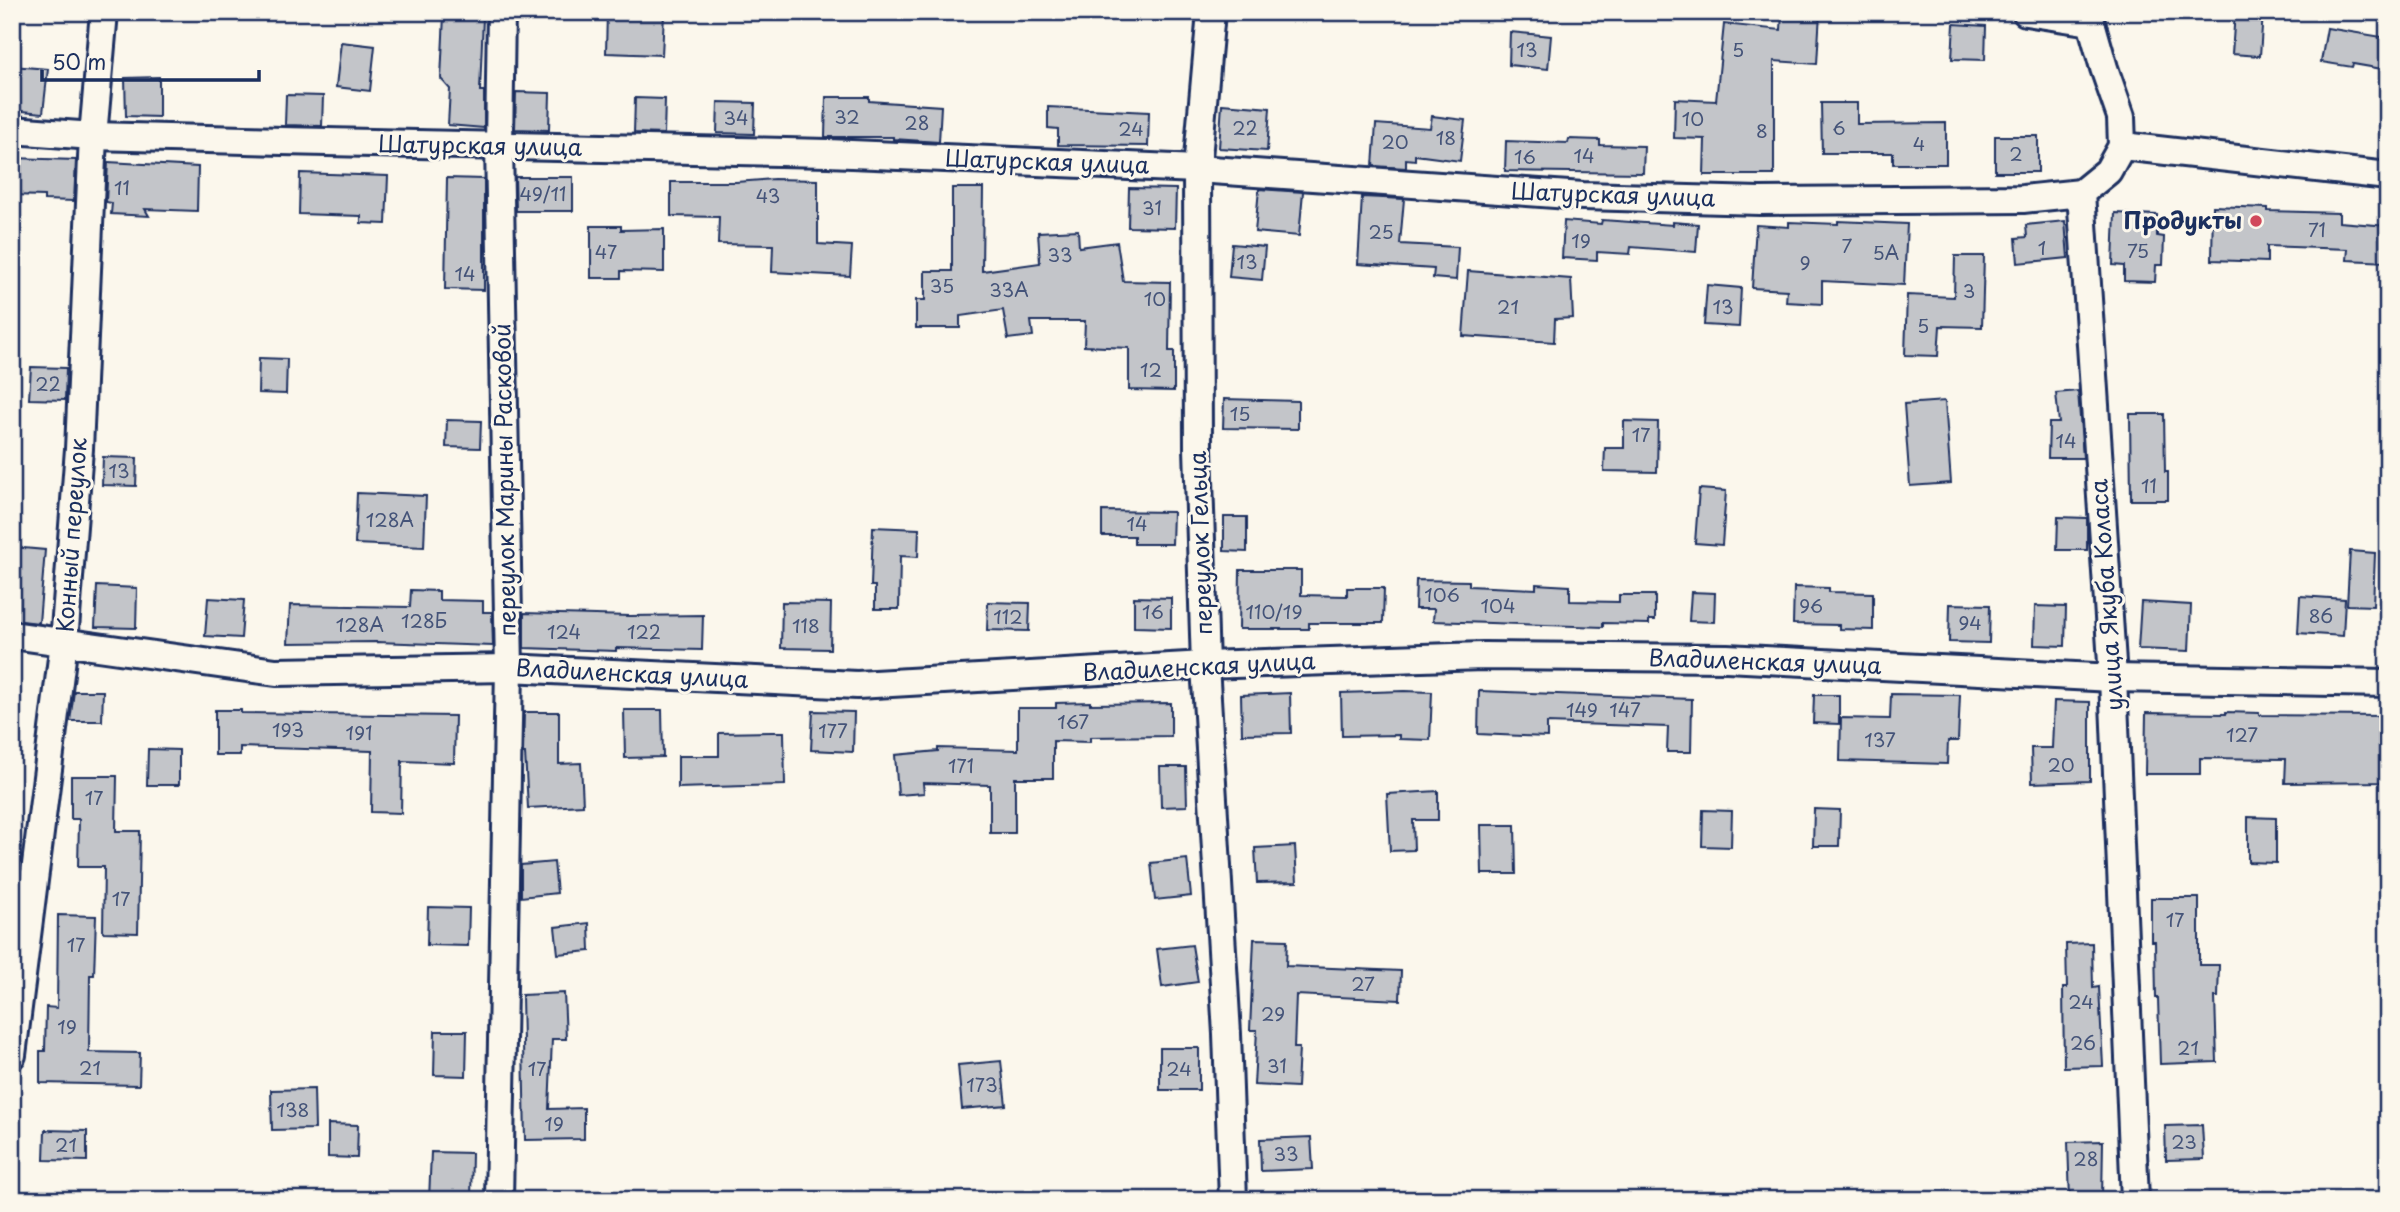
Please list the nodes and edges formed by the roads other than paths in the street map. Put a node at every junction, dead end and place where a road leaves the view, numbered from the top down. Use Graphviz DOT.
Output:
graph roads {
  1 [pos="104,12"];
  2 [pos="500,12"];
  3 [pos="1211,12"];
  4 [pos="2026,12"];
  5 [pos="2090,17"];
  6 [pos="12,130"];
  7 [pos="93,136"];
  8 [pos="499,146"];
  9 [pos="2122,146"];
  10 [pos="1196,169"];
  11 [pos="2388,176"];
  12 [pos="2081,193"];
  13 [pos="12,635"];
  14 [pos="64,642"];
  15 [pos="1205,665"];
  16 [pos="509,668"];
  17 [pos="2113,678"];
  18 [pos="2388,683"];
  19 [pos="12,1055"];
  20 [pos="499,1200"];
  21 [pos="1233,1200"];
  22 [pos="2135,1200"];
  1 -- 7 [label="street, Конный переулок"];
  2 -- 8 [label="street, переулок Марины Расковой"];
  3 -- 10 [label="street, переулок Гельца"];
  4 -- 5 [label="street"];
  5 -- 9 [label="street"];
  6 -- 7 [label="street, Шатурская улица"];
  7 -- 8 [label="street, Шатурская улица"];
  7 -- 14 [label="street, Конный переулок"];
  8 -- 10 [label="street, Шатурская улица"];
  8 -- 16 [label="street, переулок Марины Расковой"];
  9 -- 11 [label="street"];
  9 -- 12 [label="street"];
  10 -- 12 [label="street, Шатурская улица"];
  10 -- 15 [label="street, переулок Гельца"];
  12 -- 17 [label="street, улица Якуба Коласа"];
  13 -- 14 [label="street, Владиленская улица"];
  14 -- 16 [label="street, Владиленская улица"];
  14 -- 19 [label="street, Конный переулок"];
  15 -- 16 [label="street, Владиленская улица"];
  15 -- 17 [label="street, Владиленская улица"];
  15 -- 21 [label="street, переулок Гельца"];
  16 -- 20 [label="street, переулок Марины Расковой"];
  17 -- 18 [label="street, Владиленская улица"];
  17 -- 22 [label="street, улица Якуба Коласа"];
}
